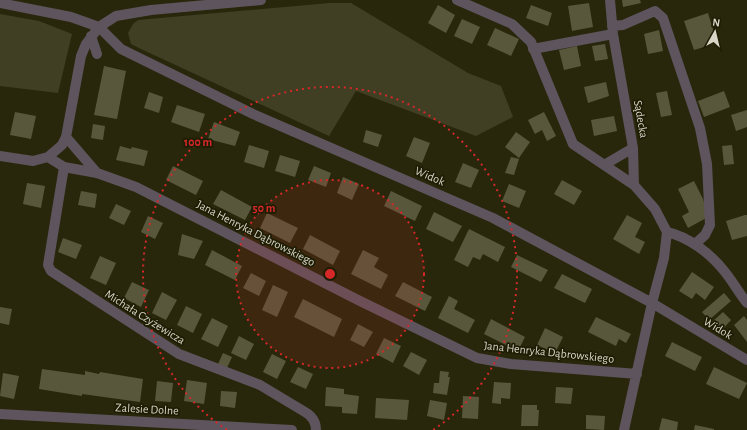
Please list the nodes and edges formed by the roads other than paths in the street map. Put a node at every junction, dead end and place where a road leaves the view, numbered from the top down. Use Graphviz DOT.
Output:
graph roads {
  1 [pos="261,0"];
  2 [pos="457,0"];
  3 [pos="610,0"];
  4 [pos="0,3"];
  5 [pos="98,27"];
  6 [pos="613,30"];
  7 [pos="91,36"];
  8 [pos="534,49"];
  9 [pos="97,54"];
  10 [pos="66,137"];
  11 [pos="633,148"];
  12 [pos="0,156"];
  13 [pos="48,157"];
  14 [pos="604,165"];
  15 [pos="64,167"];
  16 [pos="97,173"];
  17 [pos="634,186"];
  18 [pos="667,232"];
  19 [pos="695,244"];
  20 [pos="652,303"];
  21 [pos="747,303"];
  22 [pos="747,360"];
  23 [pos="637,374"];
  24 [pos="0,414"];
  25 [pos="292,430"];
  26 [pos="316,430"];
  27 [pos="624,430"];
  1 -- 5 [label="street"];
  2 -- 8 [label="street"];
  3 -- 6 [label="street, Sądecka"];
  4 -- 5 [label="street"];
  5 -- 7 [label="street"];
  5 -- 20 [label="street, Widok"];
  6 -- 8 [label="street"];
  6 -- 11 [label="street, Sądecka"];
  6 -- 19 [label="street"];
  7 -- 9 [label="street"];
  7 -- 10 [label="street"];
  8 -- 14 [label="street"];
  10 -- 13 [label="street"];
  10 -- 16 [label="street"];
  11 -- 14 [label="street"];
  11 -- 17 [label="street, Sądecka"];
  12 -- 13 [label="street"];
  13 -- 15 [label="street, Jana Henryka Dąbrowskiego"];
  14 -- 17 [label="street"];
  15 -- 16 [label="street, Jana Henryka Dąbrowskiego"];
  15 -- 26 [label="street, Michała Czyżewicza"];
  16 -- 23 [label="street, Jana Henryka Dąbrowskiego"];
  17 -- 18 [label="street"];
  18 -- 19 [label="street"];
  18 -- 20 [label="street"];
  19 -- 21 [label="street"];
  20 -- 22 [label="street, Widok"];
  20 -- 23 [label="street"];
  23 -- 27 [label="street"];
  24 -- 25 [label="street, Zalesie Dolne"];
}
